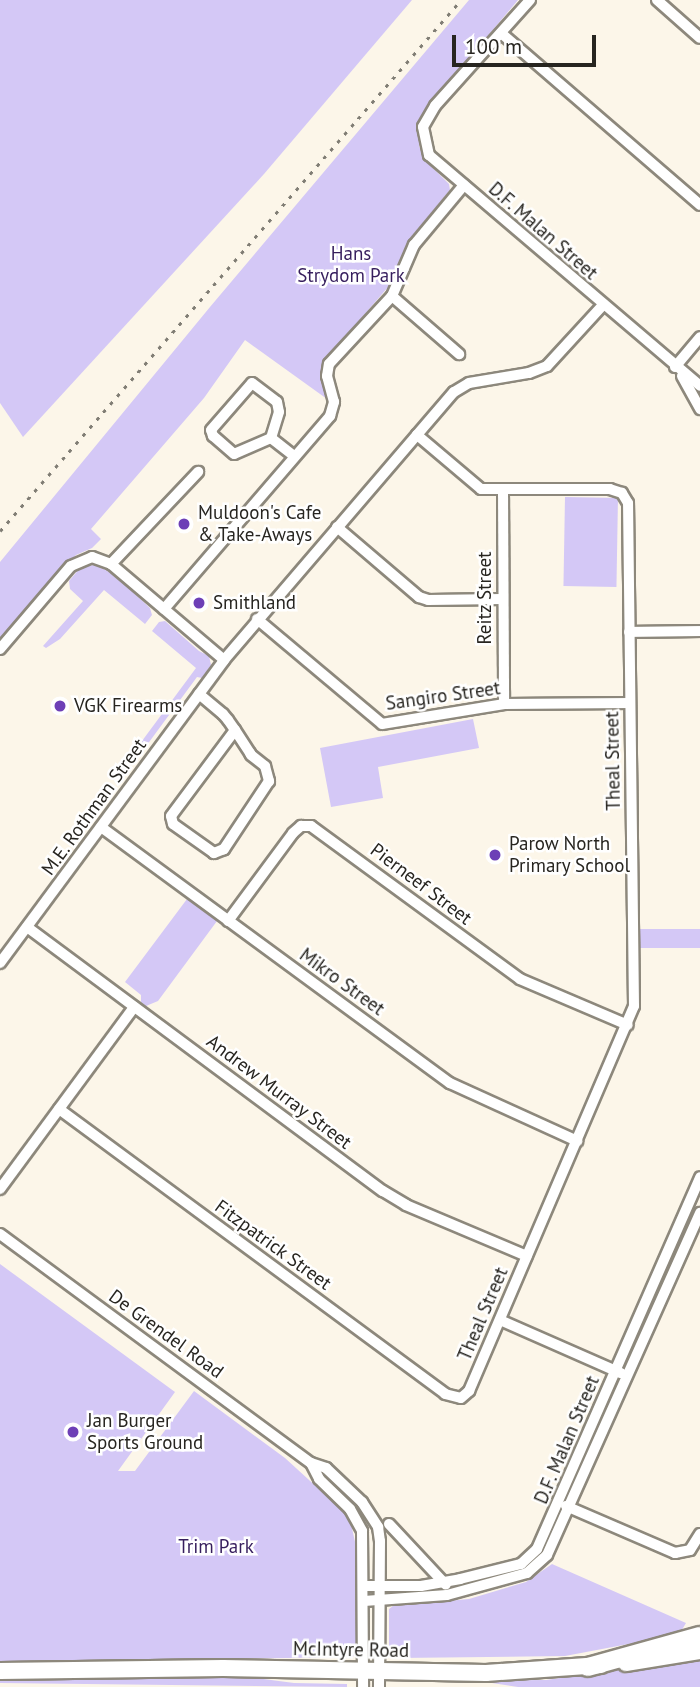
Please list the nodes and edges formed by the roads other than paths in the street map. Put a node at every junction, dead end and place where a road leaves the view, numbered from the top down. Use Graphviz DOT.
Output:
graph roads {
  1 [pos="530,0"];
  2 [pos="657,0"];
  3 [pos="501,33"];
  4 [pos="700,38"];
  5 [pos="464,186"];
  6 [pos="698,200"];
  7 [pos="392,296"];
  8 [pos="602,306"];
  9 [pos="700,337"];
  10 [pos="459,354"];
  11 [pos="675,367"];
  12 [pos="700,386"];
  13 [pos="700,409"];
  14 [pos="416,435"];
  15 [pos="271,438"];
  16 [pos="294,456"];
  17 [pos="198,472"];
  18 [pos="503,491"];
  19 [pos="337,527"];
  20 [pos="111,564"];
  21 [pos="502,599"];
  22 [pos="164,609"];
  23 [pos="257,620"];
  24 [pos="700,631"];
  25 [pos="629,632"];
  26 [pos="0,649"];
  27 [pos="224,660"];
  28 [pos="198,694"];
  29 [pos="630,703"];
  30 [pos="504,704"];
  31 [pos="235,730"];
  32 [pos="101,827"];
  33 [pos="228,920"];
  34 [pos="27,927"];
  35 [pos="0,963"];
  36 [pos="134,1007"];
  37 [pos="628,1025"];
  38 [pos="59,1109"];
  39 [pos="577,1141"];
  40 [pos="700,1177"];
  41 [pos="0,1189"];
  42 [pos="700,1213"];
  43 [pos="0,1234"];
  44 [pos="527,1256"];
  45 [pos="500,1320"];
  46 [pos="615,1371"];
  47 [pos="628,1376"];
  48 [pos="469,1391"];
  49 [pos="311,1463"];
  50 [pos="560,1504"];
  51 [pos="570,1508"];
  52 [pos="390,1524"];
  53 [pos="700,1534"];
  54 [pos="445,1582"];
  55 [pos="364,1586"];
  56 [pos="380,1586"];
  57 [pos="447,1595"];
  58 [pos="364,1601"];
  59 [pos="379,1601"];
  60 [pos="700,1636"];
  61 [pos="700,1651"];
  62 [pos="588,1667"];
  63 [pos="0,1671"];
  64 [pos="371,1679"];
  1 -- 3 [label="street"];
  2 -- 4 [label="street"];
  3 -- 5 [label="street, D.F. Malan Street"];
  3 -- 6 [label="street"];
  5 -- 7 [label="street"];
  5 -- 8 [label="street, D.F. Malan Street"];
  7 -- 10 [label="street"];
  7 -- 16 [label="street"];
  8 -- 11 [label="street, D.F. Malan Street"];
  8 -- 14 [label="street, M.E. Rothman Street"];
  9 -- 11 [label="street"];
  11 -- 12 [label="street, D.F. Malan Street"];
  11 -- 13 [label="street, D.F. Malan Street"];
  14 -- 18 [label="street, Theal Street"];
  14 -- 19 [label="street, M.E. Rothman Street"];
  15 -- 15 [label="street"];
  15 -- 16 [label="street"];
  16 -- 22 [label="street"];
  17 -- 20 [label="street"];
  18 -- 21 [label="street, Reitz Street"];
  18 -- 25 [label="street, Theal Street"];
  19 -- 21 [label="street"];
  19 -- 23 [label="street, M.E. Rothman Street"];
  20 -- 22 [label="street"];
  20 -- 26 [label="street"];
  21 -- 30 [label="street, Reitz Street"];
  22 -- 27 [label="street"];
  23 -- 27 [label="street, M.E. Rothman Street"];
  23 -- 30 [label="street, Sangiro Street"];
  24 -- 25 [label="street"];
  25 -- 29 [label="street, Theal Street"];
  27 -- 28 [label="street, M.E. Rothman Street"];
  28 -- 31 [label="street"];
  28 -- 32 [label="street, M.E. Rothman Street"];
  29 -- 30 [label="street, Sangiro Street"];
  29 -- 37 [label="street, Theal Street"];
  31 -- 31 [label="street"];
  32 -- 33 [label="street, Mikro Street"];
  32 -- 34 [label="street, M.E. Rothman Street"];
  33 -- 37 [label="street, Pierneef Street"];
  33 -- 39 [label="street, Mikro Street"];
  34 -- 35 [label="street, M.E. Rothman Street"];
  34 -- 36 [label="street, Andrew Murray Street"];
  36 -- 38 [label="street"];
  36 -- 44 [label="street, Andrew Murray Street"];
  37 -- 39 [label="street, Theal Street"];
  38 -- 41 [label="street"];
  38 -- 48 [label="street, Fitzpatrick Street"];
  39 -- 44 [label="street, Theal Street"];
  40 -- 46 [label="street, D.F. Malan Street"];
  42 -- 47 [label="street, D.F. Malan Street"];
  43 -- 49 [label="street, De Grendel Road"];
  44 -- 45 [label="street, Theal Street"];
  45 -- 46 [label="street"];
  45 -- 48 [label="street, Theal Street"];
  46 -- 47 [label="street"];
  46 -- 50 [label="street, D.F. Malan Street"];
  47 -- 51 [label="street, D.F. Malan Street"];
  49 -- 55 [label="street, De Grendel Road"];
  49 -- 56 [label="street, De Grendel Road"];
  50 -- 51 [label="street"];
  50 -- 54 [label="street, D.F. Malan Street"];
  51 -- 53 [label="street"];
  51 -- 57 [label="street, D.F. Malan Street"];
  52 -- 54 [label="street"];
  54 -- 56 [label="street, D.F. Malan Street"];
  54 -- 57 [label="street"];
  55 -- 56 [label="street, D.F. Malan Street"];
  55 -- 58 [label="street, De Grendel Road"];
  56 -- 59 [label="street, De Grendel Road"];
  57 -- 59 [label="street, D.F. Malan Street"];
  58 -- 59 [label="street, D.F. Malan Street"];
  58 -- 64 [label="street, De Grendel Road"];
  59 -- 64 [label="street, De Grendel Road"];
  60 -- 62 [label="highway"];
  61 -- 62 [label="main road, McIntyre Road"];
  62 -- 64 [label="main road, McIntyre Road"];
  63 -- 64 [label="main road, McIntyre Road"];
}
